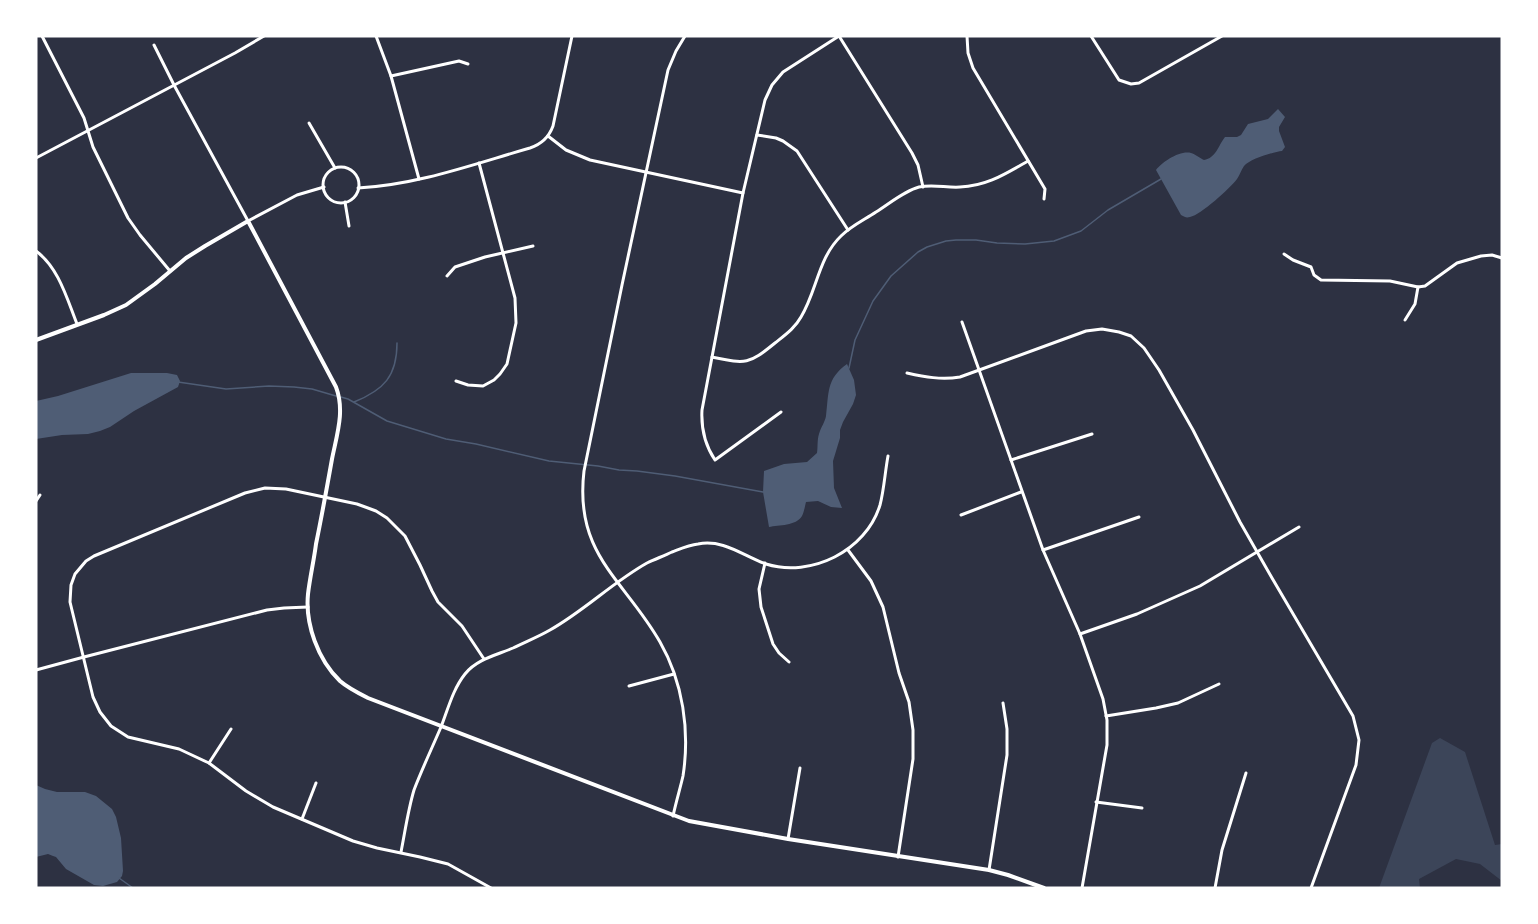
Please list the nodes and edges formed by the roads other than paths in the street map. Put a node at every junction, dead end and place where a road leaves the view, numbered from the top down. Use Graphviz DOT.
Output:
graph roads {
  1 [pos="42,36"];
  2 [pos="264,36"];
  3 [pos="376,36"];
  4 [pos="572,36"];
  5 [pos="685,36"];
  6 [pos="839,36"];
  7 [pos="967,36"];
  8 [pos="1091,36"];
  9 [pos="1222,36"];
  10 [pos="154,45"];
  11 [pos="468,64"];
  12 [pos="391,76"];
  13 [pos="174,85"];
  14 [pos="309,123"];
  15 [pos="88,131"];
  16 [pos="757,135"];
  17 [pos="548,136"];
  18 [pos="36,158"];
  19 [pos="1028,161"];
  20 [pos="478,163"];
  21 [pos="335,168"];
  22 [pos="646,172"];
  23 [pos="419,179"];
  24 [pos="324,187"];
  25 [pos="923,187"];
  26 [pos="358,188"];
  27 [pos="743,193"];
  28 [pos="1044,199"];
  29 [pos="345,202"];
  30 [pos="248,221"];
  31 [pos="349,226"];
  32 [pos="848,230"];
  33 [pos="533,246"];
  34 [pos="36,251"];
  35 [pos="503,253"];
  36 [pos="1284,254"];
  37 [pos="1502,258"];
  38 [pos="170,271"];
  39 [pos="447,276"];
  40 [pos="1418,287"];
  41 [pos="1405,320"];
  42 [pos="962,322"];
  43 [pos="77,324"];
  44 [pos="36,340"];
  45 [pos="712,357"];
  46 [pos="979,370"];
  47 [pos="907,373"];
  48 [pos="456,381"];
  49 [pos="781,412"];
  50 [pos="1092,434"];
  51 [pos="888,456"];
  52 [pos="1011,460"];
  53 [pos="1021,492"];
  54 [pos="40,495"];
  55 [pos="325,496"];
  56 [pos="36,501"];
  57 [pos="961,515"];
  58 [pos="1139,517"];
  59 [pos="1299,527"];
  60 [pos="847,549"];
  61 [pos="1042,550"];
  62 [pos="1257,552"];
  63 [pos="765,563"];
  64 [pos="617,583"];
  65 [pos="308,607"];
  66 [pos="1080,634"];
  67 [pos="84,657"];
  68 [pos="484,659"];
  69 [pos="789,662"];
  70 [pos="36,670"];
  71 [pos="674,674"];
  72 [pos="1219,684"];
  73 [pos="629,687"];
  74 [pos="1003,703"];
  75 [pos="1106,716"];
  76 [pos="441,726"];
  77 [pos="231,729"];
  78 [pos="209,763"];
  79 [pos="800,768"];
  80 [pos="1246,773"];
  81 [pos="316,783"];
  82 [pos="1096,802"];
  83 [pos="1142,808"];
  84 [pos="673,816"];
  85 [pos="302,819"];
  86 [pos="788,839"];
  87 [pos="401,852"];
  88 [pos="898,857"];
  89 [pos="989,870"];
  90 [pos="491,888"];
  91 [pos="1044,888"];
  92 [pos="1082,888"];
  93 [pos="1215,888"];
  94 [pos="1311,888"];
  1 -- 15 [label="street"];
  2 -- 13 [label="street"];
  3 -- 12 [label="street"];
  4 -- 17 [label="street"];
  5 -- 22 [label="street"];
  6 -- 16 [label="street"];
  6 -- 25 [label="street"];
  7 -- 19 [label="street"];
  8 -- 9 [label="street"];
  10 -- 13 [label="street"];
  11 -- 12 [label="street"];
  12 -- 23 [label="street"];
  13 -- 15 [label="street"];
  13 -- 30 [label="street"];
  14 -- 21 [label="street"];
  15 -- 18 [label="street"];
  15 -- 38 [label="street"];
  16 -- 27 [label="street"];
  16 -- 32 [label="street"];
  17 -- 20 [label="street"];
  17 -- 22 [label="street"];
  19 -- 25 [label="street"];
  19 -- 28 [label="street"];
  20 -- 23 [label="street"];
  20 -- 35 [label="street"];
  21 -- 24 [label="street"];
  21 -- 26 [label="street"];
  22 -- 27 [label="street"];
  22 -- 64 [label="street"];
  23 -- 26 [label="street"];
  24 -- 29 [label="street"];
  24 -- 30 [label="street"];
  25 -- 32 [label="street"];
  26 -- 29 [label="street"];
  27 -- 45 [label="street"];
  29 -- 31 [label="street"];
  30 -- 38 [label="street"];
  30 -- 55 [label="street"];
  32 -- 45 [label="street"];
  33 -- 35 [label="street"];
  34 -- 43 [label="street"];
  35 -- 39 [label="street"];
  35 -- 48 [label="street"];
  36 -- 40 [label="street"];
  37 -- 40 [label="street"];
  38 -- 43 [label="street"];
  40 -- 41 [label="street"];
  42 -- 46 [label="street"];
  43 -- 44 [label="street"];
  45 -- 49 [label="street"];
  46 -- 47 [label="street"];
  46 -- 52 [label="street"];
  46 -- 62 [label="street"];
  50 -- 52 [label="street"];
  51 -- 60 [label="street"];
  52 -- 53 [label="street"];
  53 -- 57 [label="street"];
  53 -- 61 [label="street"];
  54 -- 56 [label="street"];
  55 -- 65 [label="street"];
  55 -- 67 [label="street"];
  55 -- 68 [label="street"];
  58 -- 61 [label="street"];
  59 -- 62 [label="street"];
  60 -- 63 [label="street"];
  60 -- 88 [label="street"];
  61 -- 66 [label="street"];
  62 -- 66 [label="street"];
  62 -- 94 [label="street"];
  63 -- 64 [label="street"];
  63 -- 69 [label="street"];
  64 -- 68 [label="street"];
  64 -- 71 [label="street"];
  65 -- 67 [label="street"];
  65 -- 76 [label="street"];
  66 -- 75 [label="street"];
  67 -- 70 [label="street"];
  67 -- 78 [label="street"];
  68 -- 76 [label="street"];
  71 -- 73 [label="street"];
  71 -- 84 [label="street"];
  72 -- 75 [label="street"];
  74 -- 89 [label="street"];
  75 -- 82 [label="street"];
  76 -- 84 [label="street"];
  76 -- 87 [label="street"];
  77 -- 78 [label="street"];
  78 -- 85 [label="street"];
  79 -- 86 [label="street"];
  80 -- 93 [label="street"];
  81 -- 85 [label="street"];
  82 -- 83 [label="street"];
  82 -- 92 [label="street"];
  84 -- 86 [label="street"];
  85 -- 87 [label="street"];
  86 -- 88 [label="street"];
  87 -- 90 [label="street"];
  88 -- 89 [label="street"];
  89 -- 91 [label="street"];
}
